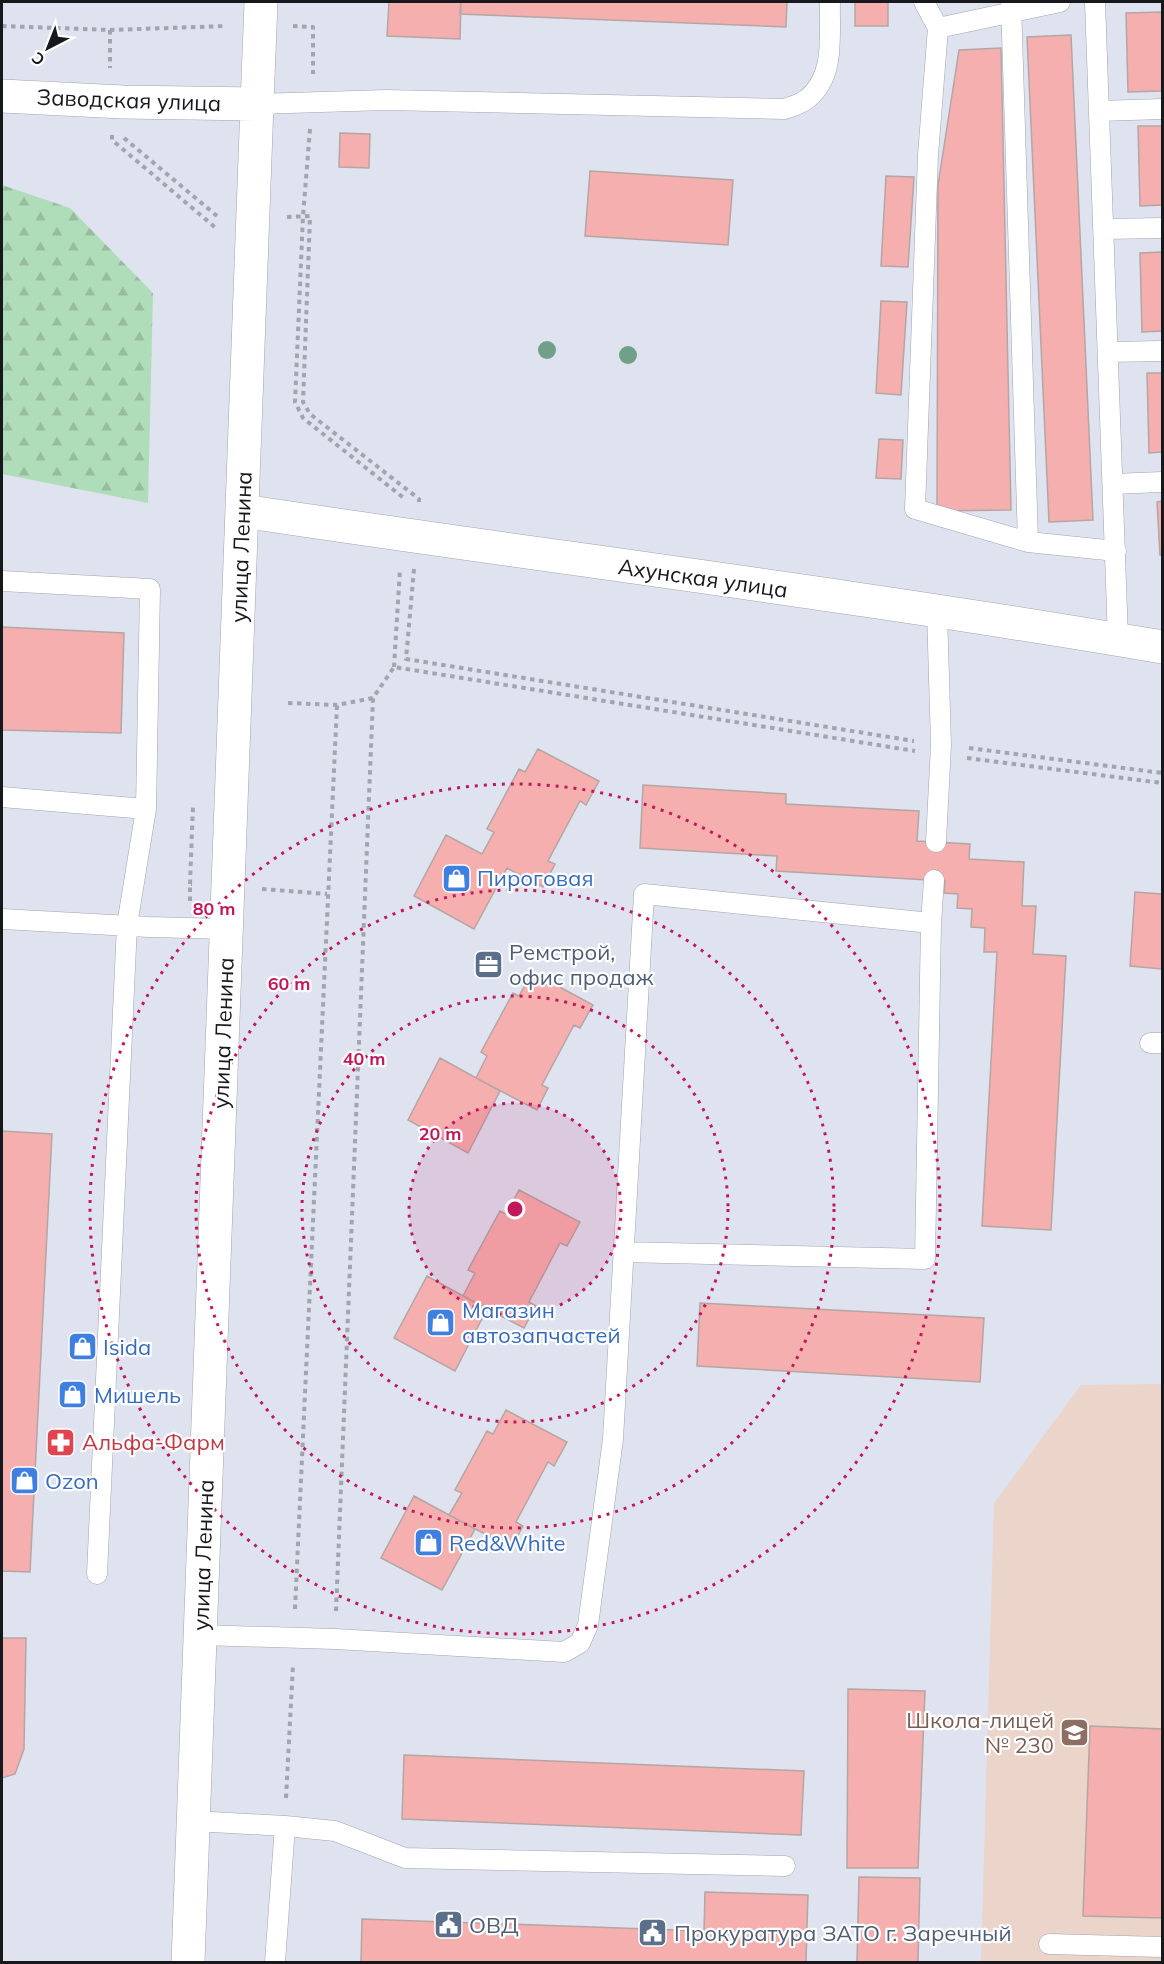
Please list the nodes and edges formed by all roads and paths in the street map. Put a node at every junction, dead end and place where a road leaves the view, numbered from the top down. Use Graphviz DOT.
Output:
graph roads {
  1 [pos="261,2"];
  2 [pos="830,2"];
  3 [pos="924,2"];
  4 [pos="1060,2"];
  5 [pos="1095,2"];
  6 [pos="1011,7"];
  7 [pos="938,28"];
  8 [pos="110,30"];
  9 [pos="99,65"];
  10 [pos="110,65"];
  11 [pos="2,96"];
  12 [pos="117,102"];
  13 [pos="257,104"];
  14 [pos="1162,110"];
  15 [pos="1099,111"];
  16 [pos="253,218"];
  17 [pos="1162,228"];
  18 [pos="1104,229"];
  19 [pos="220,230"];
  20 [pos="1162,351"];
  21 [pos="1108,352"];
  22 [pos="1162,482"];
  23 [pos="1113,484"];
  24 [pos="242,511"];
  25 [pos="409,536"];
  26 [pos="1028,542"];
  27 [pos="1116,551"];
  28 [pos="2,581"];
  29 [pos="938,611"];
  30 [pos="1118,639"];
  31 [pos="1162,647"];
  32 [pos="394,667"];
  33 [pos="373,698"];
  34 [pos="288,703"];
  35 [pos="337,705"];
  36 [pos="941,750"];
  37 [pos="1162,773"];
  38 [pos="1162,783"];
  39 [pos="2,797"];
  40 [pos="193,801"];
  41 [pos="146,809"];
  42 [pos="936,842"];
  43 [pos="934,880"];
  44 [pos="190,884"];
  45 [pos="2,920"];
  46 [pos="931,923"];
  47 [pos="127,925"];
  48 [pos="227,929"];
  49 [pos="623,1252"];
  50 [pos="97,1574"];
  51 [pos="200,1635"];
  52 [pos="294,1638"];
  53 [pos="335,1639"];
  54 [pos="194,1821"];
  55 [pos="285,1826"];
  56 [pos="785,1866"];
  57 [pos="1049,1944"];
  58 [pos="1162,1947"];
  59 [pos="188,1962"];
  60 [pos="275,1962"];
  1 -- 13 [label="main road, улица Ленина"];
  2 -- 13 [label="lane"];
  3 -- 7 [label="lane"];
  4 -- 6 [label="lane"];
  5 -- 15 [label="lane"];
  6 -- 7 [label="lane"];
  6 -- 26 [label="lane"];
  7 -- 26 [label="lane"];
  8 -- 10 [label="path"];
  9 -- 10 [label="path"];
  10 -- 12 [label="path"];
  10 -- 12 [label="path"];
  11 -- 12 [label="main road, Заводская улица"];
  12 -- 13 [label="main road, Заводская улица"];
  12 -- 16 [label="path"];
  12 -- 19 [label="path"];
  13 -- 16 [label="main road, улица Ленина"];
  14 -- 15 [label="lane"];
  15 -- 18 [label="lane"];
  16 -- 24 [label="main road, улица Ленина"];
  16 -- 25 [label="path"];
  17 -- 18 [label="lane"];
  18 -- 21 [label="lane"];
  20 -- 21 [label="lane"];
  21 -- 23 [label="lane"];
  22 -- 23 [label="lane"];
  23 -- 27 [label="lane"];
  24 -- 25 [label="main road, Ахунская улица"];
  24 -- 48 [label="main road, улица Ленина"];
  25 -- 29 [label="main road, Ахунская улица"];
  25 -- 32 [label="path"];
  25 -- 36 [label="path"];
  26 -- 27 [label="lane"];
  27 -- 30 [label="lane"];
  28 -- 41 [label="lane"];
  29 -- 30 [label="main road, Ахунская улица"];
  29 -- 36 [label="lane"];
  30 -- 31 [label="main road, Ахунская улица"];
  32 -- 33 [label="path"];
  32 -- 36 [label="path"];
  33 -- 35 [label="path"];
  33 -- 53 [label="path"];
  34 -- 35 [label="path"];
  35 -- 52 [label="path"];
  36 -- 37 [label="path"];
  36 -- 38 [label="path"];
  36 -- 42 [label="lane"];
  39 -- 41 [label="lane"];
  40 -- 44 [label="path"];
  41 -- 47 [label="lane"];
  43 -- 46 [label="lane"];
  45 -- 47 [label="lane"];
  46 -- 49 [label="lane"];
  46 -- 49 [label="lane"];
  47 -- 48 [label="lane"];
  47 -- 50 [label="lane"];
  48 -- 51 [label="main road, улица Ленина"];
  49 -- 53 [label="lane"];
  51 -- 52 [label="lane"];
  51 -- 54 [label="main road, улица Ленина"];
  52 -- 53 [label="lane"];
  52 -- 55 [label="path"];
  54 -- 55 [label="lane"];
  54 -- 59 [label="main road, улица Ленина"];
  55 -- 56 [label="lane"];
  55 -- 60 [label="lane"];
  57 -- 58 [label="lane"];
}
